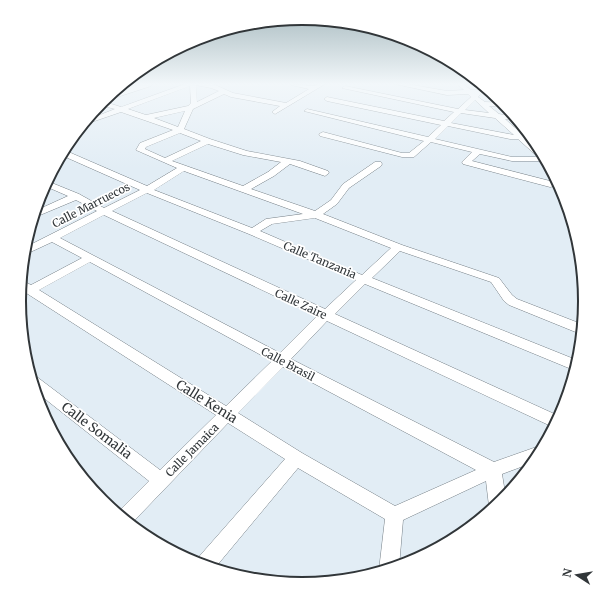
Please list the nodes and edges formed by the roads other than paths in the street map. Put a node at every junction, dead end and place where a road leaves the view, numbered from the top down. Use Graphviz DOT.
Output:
graph roads {
  1 [pos="116,112"];
  2 [pos="129,112"];
  3 [pos="170,112"];
  4 [pos="188,112"];
  5 [pos="312,112"];
  6 [pos="390,112"];
  7 [pos="459,112"];
  8 [pos="468,112"];
  9 [pos="494,112"];
  10 [pos="500,112"];
  11 [pos="146,117"];
  12 [pos="500,117"];
  13 [pos="95,119"];
  14 [pos="508,119"];
  15 [pos="446,124"];
  16 [pos="517,127"];
  17 [pos="180,130"];
  18 [pos="521,132"];
  19 [pos="323,134"];
  20 [pos="524,136"];
  21 [pos="207,140"];
  22 [pos="429,140"];
  23 [pos="477,152"];
  24 [pos="68,155"];
  25 [pos="539,159"];
  26 [pos="165,161"];
  27 [pos="288,161"];
  28 [pos="378,164"];
  29 [pos="183,168"];
  30 [pos="325,174"];
  31 [pos="552,184"];
  32 [pos="52,186"];
  33 [pos="147,190"];
  34 [pos="242,190"];
  35 [pos="76,196"];
  36 [pos="41,212"];
  37 [pos="105,212"];
  38 [pos="316,215"];
  39 [pos="253,232"];
  40 [pos="53,238"];
  41 [pos="398,247"];
  42 [pos="31,249"];
  43 [pos="89,258"];
  44 [pos="363,279"];
  45 [pos="27,286"];
  46 [pos="27,288"];
  47 [pos="325,316"];
  48 [pos="578,328"];
  49 [pos="281,360"];
  50 [pos="572,364"];
  51 [pos="40,387"];
  52 [pos="228,414"];
  53 [pos="552,420"];
  54 [pos="531,456"];
  55 [pos="296,458"];
  56 [pos="493,470"];
  57 [pos="161,481"];
  58 [pos="497,498"];
  59 [pos="127,515"];
  60 [pos="394,516"];
  61 [pos="208,561"];
  62 [pos="390,563"];
  1 -- 13 [label="street"];
  2 -- 11 [label="street"];
  3 -- 11 [label="street"];
  4 -- 17 [label="street"];
  5 -- 22 [label="street"];
  6 -- 15 [label="street"];
  7 -- 15 [label="street"];
  8 -- 12 [label="street"];
  9 -- 12 [label="street"];
  10 -- 14 [label="street"];
  11 -- 17 [label="street"];
  12 -- 14 [label="street"];
  12 -- 18 [label="street"];
  14 -- 16 [label="street"];
  15 -- 20 [label="street"];
  15 -- 22 [label="street"];
  17 -- 21 [label="street"];
  17 -- 26 [label="street"];
  19 -- 22 [label="street"];
  21 -- 26 [label="street"];
  21 -- 27 [label="street"];
  22 -- 23 [label="street"];
  23 -- 25 [label="street"];
  23 -- 31 [label="street"];
  24 -- 33 [label="street, Calle Tanzania"];
  26 -- 29 [label="street"];
  27 -- 30 [label="street"];
  27 -- 34 [label="street"];
  28 -- 38 [label="street"];
  29 -- 33 [label="street, Calle Marruecos"];
  29 -- 34 [label="street"];
  32 -- 35 [label="street, Calle Zaire"];
  33 -- 37 [label="street, Calle Marruecos"];
  33 -- 39 [label="street, Calle Tanzania"];
  34 -- 38 [label="street"];
  35 -- 36 [label="street"];
  35 -- 37 [label="street, Calle Zaire"];
  37 -- 40 [label="street, Calle Marruecos"];
  37 -- 47 [label="street, Calle Zaire"];
  38 -- 39 [label="street"];
  38 -- 41 [label="street"];
  39 -- 44 [label="street, Calle Tanzania"];
  40 -- 42 [label="street, Calle Marruecos"];
  40 -- 43 [label="street, Calle Brasil"];
  41 -- 44 [label="street, Calle Jamaica"];
  41 -- 48 [label="street"];
  43 -- 45 [label="street"];
  43 -- 49 [label="street, Calle Brasil"];
  44 -- 47 [label="street, Calle Jamaica"];
  44 -- 50 [label="street, Calle Tanzania"];
  46 -- 52 [label="street, Calle Kenia"];
  47 -- 49 [label="street, Calle Jamaica"];
  47 -- 53 [label="street, Calle Zaire"];
  49 -- 52 [label="street, Calle Jamaica"];
  49 -- 56 [label="street, Calle Brasil"];
  51 -- 57 [label="street, Calle Somalia"];
  52 -- 55 [label="street, Calle Kenia"];
  52 -- 57 [label="street, Calle Jamaica"];
  54 -- 56 [label="street"];
  55 -- 60 [label="street, Calle Kenia"];
  55 -- 61 [label="street"];
  56 -- 58 [label="street"];
  56 -- 60 [label="street"];
  57 -- 59 [label="street, Calle Jamaica"];
  60 -- 62 [label="street"];
}
